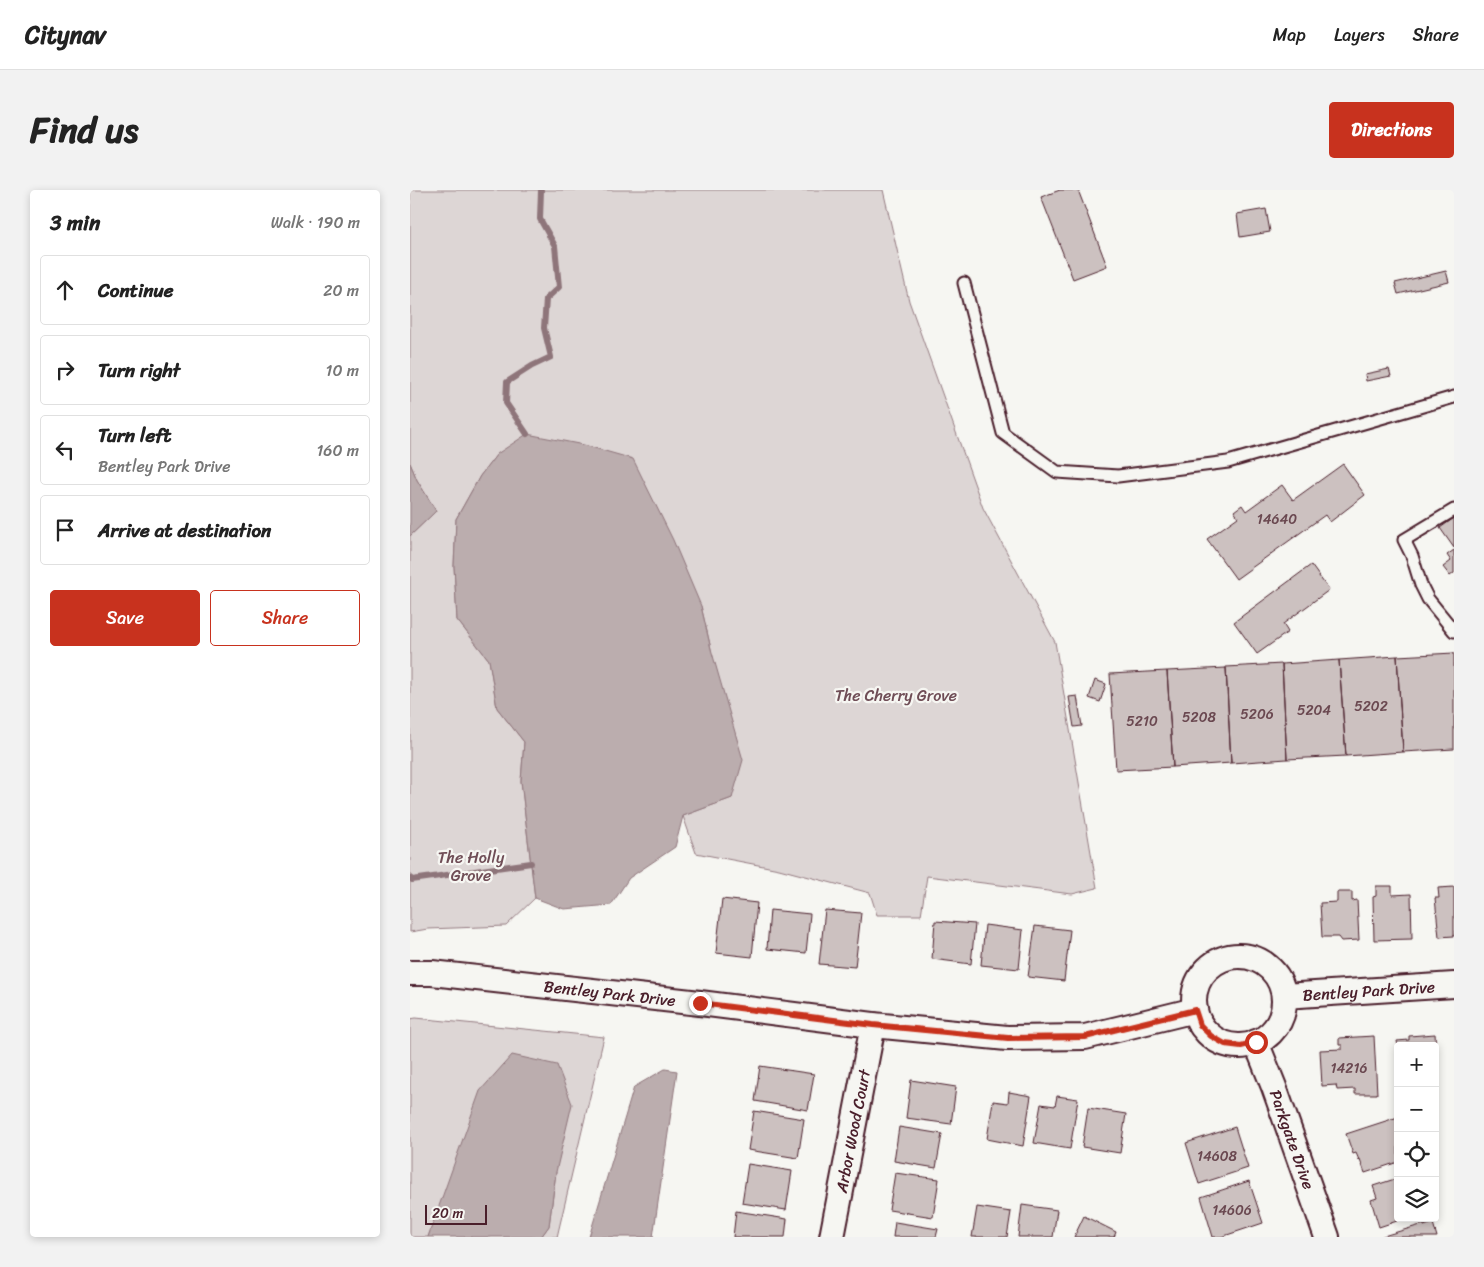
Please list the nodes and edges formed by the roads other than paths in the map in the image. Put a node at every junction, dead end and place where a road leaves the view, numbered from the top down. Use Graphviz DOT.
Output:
graph roads {
  1 [pos="964,283"];
  2 [pos="1454,397"];
  3 [pos="1454,510"];
  4 [pos="1454,631"];
  5 [pos="410,973"];
  6 [pos="1454,984"];
  7 [pos="1284,996"];
  8 [pos="1195,1010"];
  9 [pos="873,1025"];
  10 [pos="1256,1042"];
  11 [pos="832,1237"];
  12 [pos="1327,1237"];
  1 -- 2 [label="lane"];
  3 -- 4 [label="lane"];
  5 -- 9 [label="street, Bentley Park Drive"];
  6 -- 7 [label="street, Bentley Park Drive"];
  7 -- 8 [label="street"];
  7 -- 10 [label="street"];
  8 -- 9 [label="street, Bentley Park Drive"];
  8 -- 10 [label="street"];
  9 -- 11 [label="street, Arbor Wood Court"];
  10 -- 12 [label="street, Parkgate Drive"];
}
